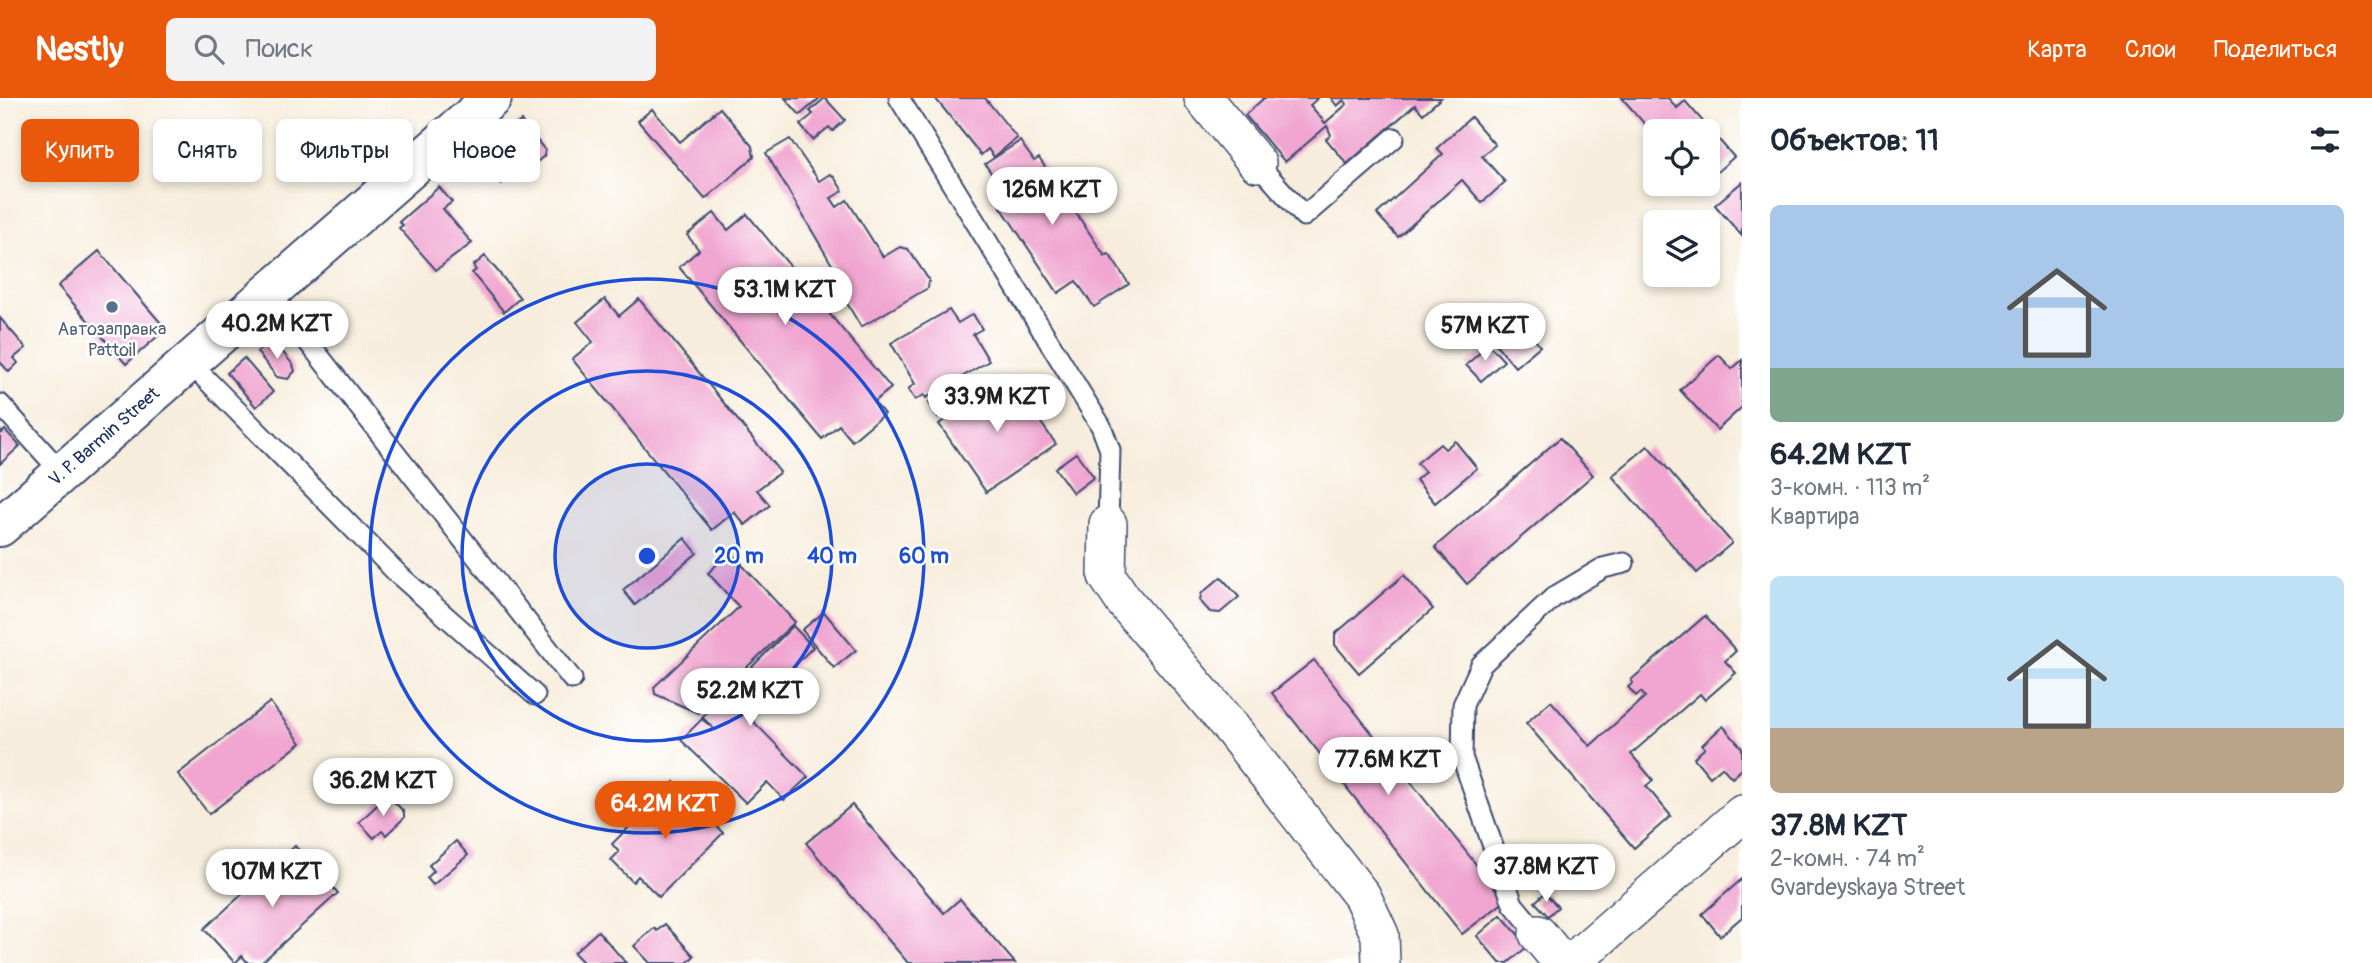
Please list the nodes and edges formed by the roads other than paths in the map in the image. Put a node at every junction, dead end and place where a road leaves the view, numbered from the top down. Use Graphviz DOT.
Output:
graph roads {
  1 [pos="492,98"];
  2 [pos="899,98"];
  3 [pos="1203,98"];
  4 [pos="1394,138"];
  5 [pos="1257,163"];
  6 [pos="269,292"];
  7 [pos="189,362"];
  8 [pos="0,404"];
  9 [pos="62,473"];
  10 [pos="1108,524"];
  11 [pos="0,527"];
  12 [pos="1624,563"];
  13 [pos="572,679"];
  14 [pos="535,695"];
  15 [pos="1742,814"];
  16 [pos="1538,934"];
  17 [pos="1381,963"];
  18 [pos="1562,963"];
  19 [pos="1571,963"];
  1 -- 6 [label="street, V. P. Barmin Street"];
  2 -- 10 [label="lane"];
  3 -- 5 [label="street"];
  4 -- 5 [label="lane"];
  6 -- 7 [label="street, V. P. Barmin Street"];
  6 -- 13 [label="lane"];
  7 -- 9 [label="street, V. P. Barmin Street"];
  7 -- 14 [label="lane"];
  8 -- 9 [label="lane"];
  9 -- 11 [label="street, V. P. Barmin Street"];
  10 -- 17 [label="street"];
  12 -- 16 [label="lane"];
  15 -- 19 [label="street"];
  16 -- 18 [label="street"];
}
